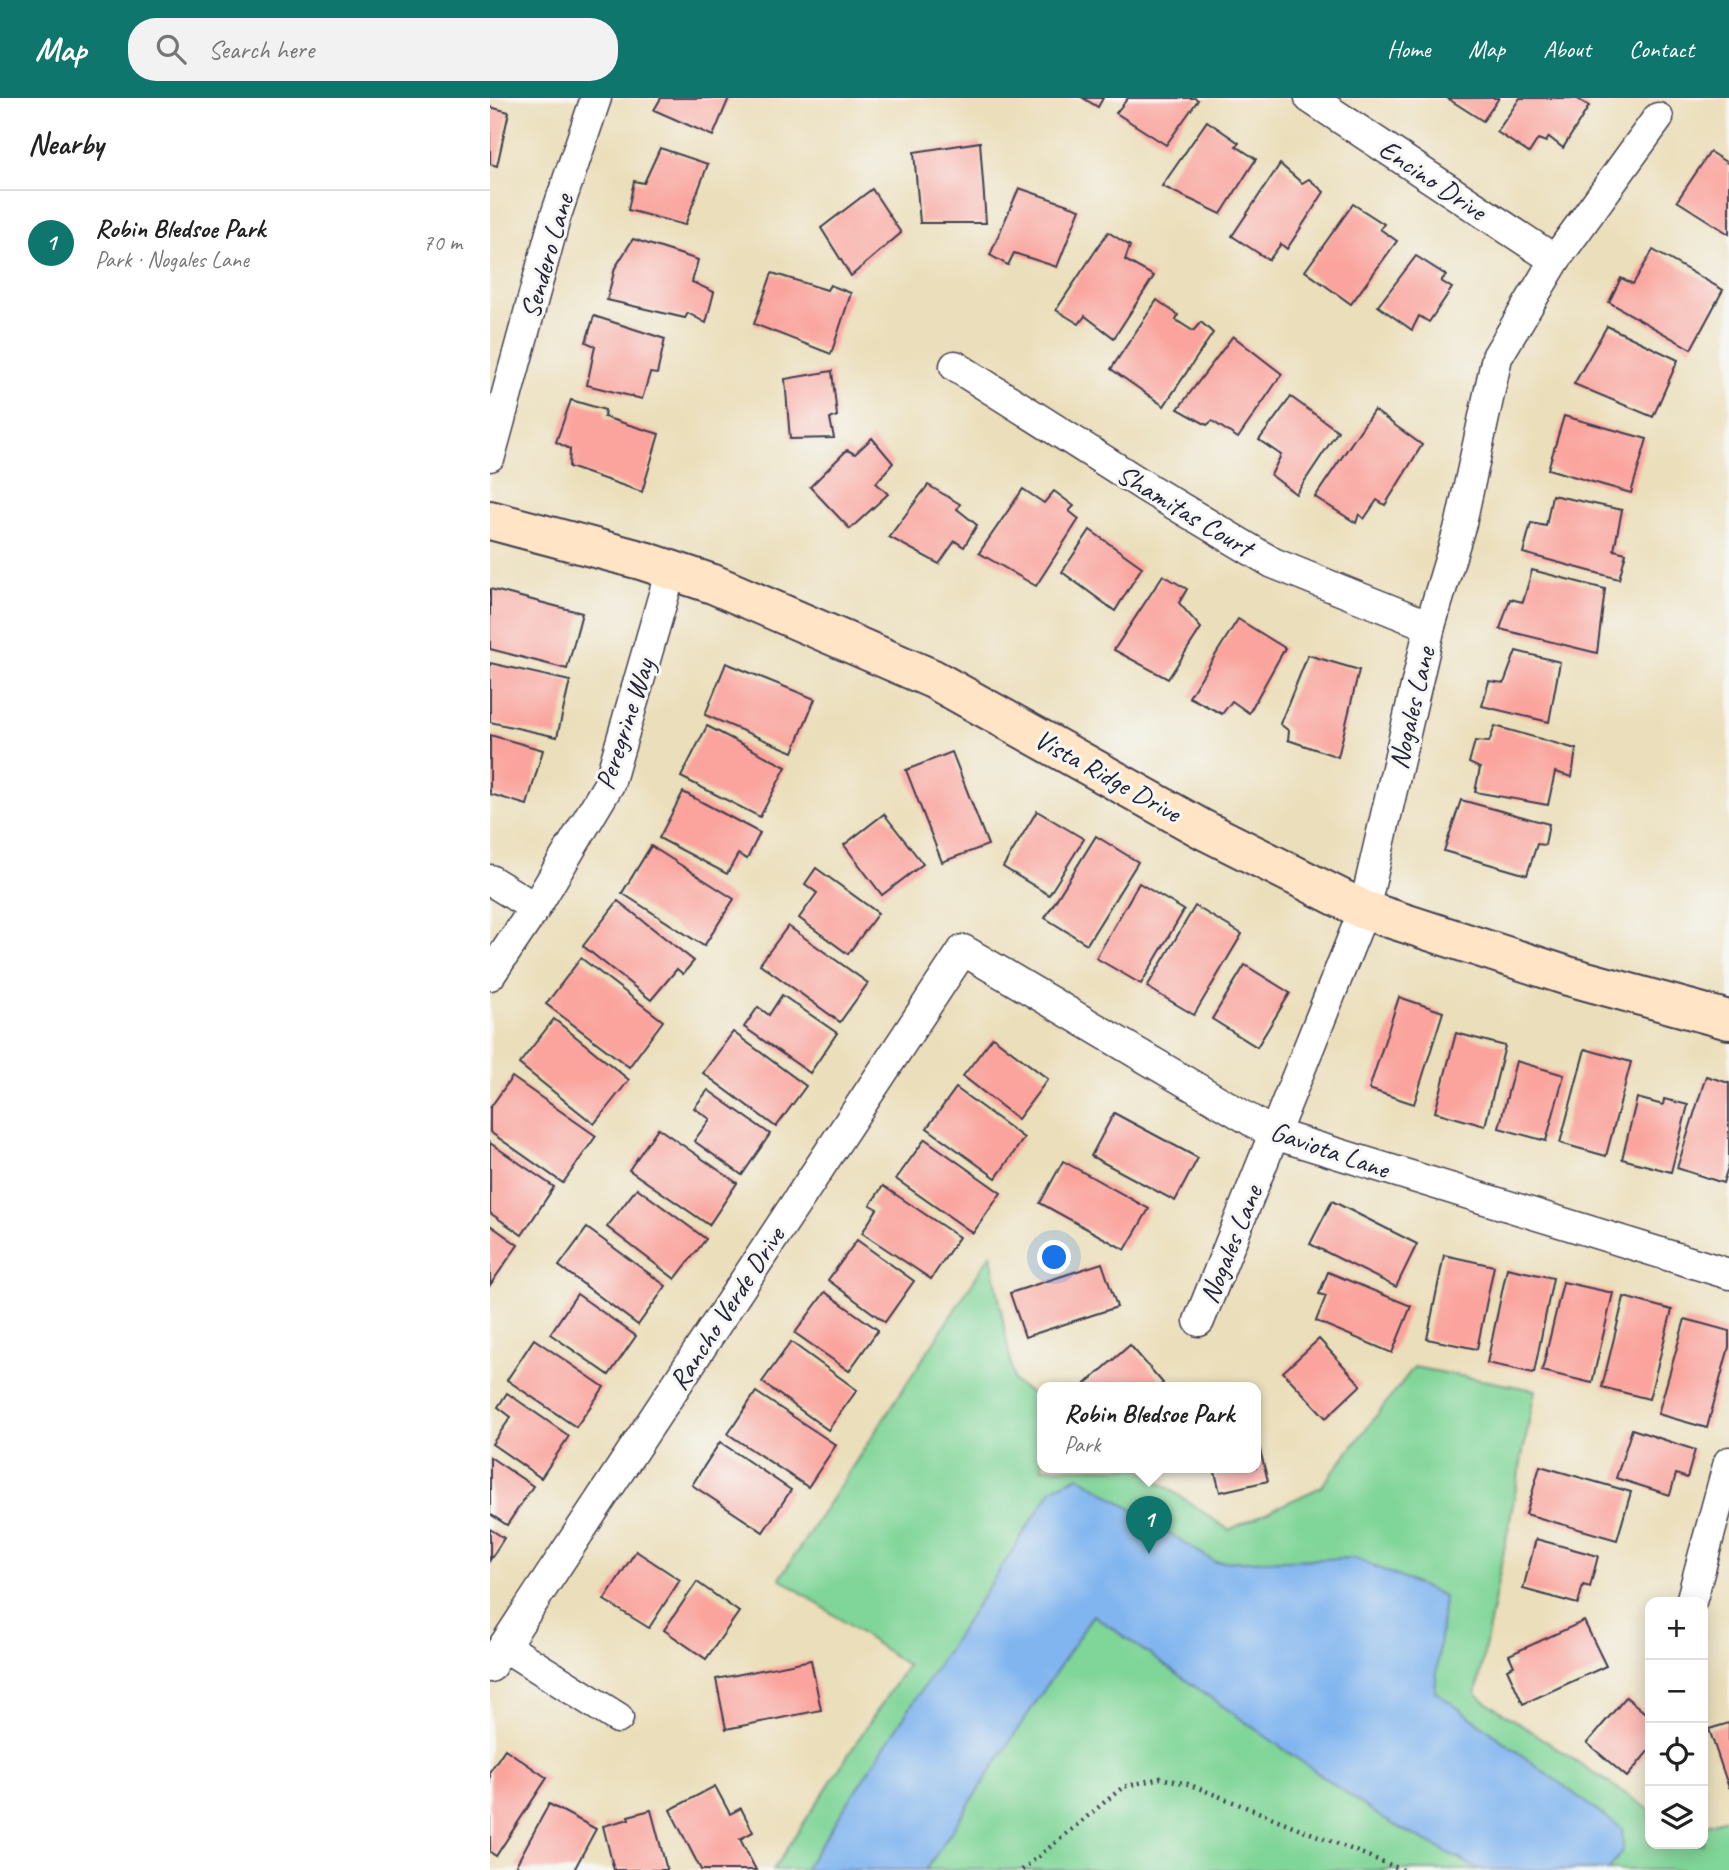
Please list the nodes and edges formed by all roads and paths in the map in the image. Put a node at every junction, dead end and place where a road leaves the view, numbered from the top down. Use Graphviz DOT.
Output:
graph roads {
  1 [pos="596,98"];
  2 [pos="1310,98"];
  3 [pos="1658,118"];
  4 [pos="1555,260"];
  5 [pos="955,366"];
  6 [pos="490,456"];
  7 [pos="490,520"];
  8 [pos="671,570"];
  9 [pos="1430,626"];
  10 [pos="490,880"];
  11 [pos="535,908"];
  12 [pos="1364,910"];
  13 [pos="963,950"];
  14 [pos="490,975"];
  15 [pos="1729,1020"];
  16 [pos="1275,1134"];
  17 [pos="1729,1274"];
  18 [pos="1199,1321"];
  19 [pos="1729,1462"];
  20 [pos="1692,1597"];
  21 [pos="497,1656"];
  22 [pos="618,1718"];
  23 [pos="1022,1870"];
  24 [pos="1403,1870"];
  1 -- 6 [label="street, Sendero Lane"];
  2 -- 4 [label="street, Encino Drive"];
  3 -- 4 [label="street, Nogales Lane"];
  4 -- 9 [label="street, Nogales Lane"];
  5 -- 9 [label="street, Shamitas Court"];
  7 -- 8 [label="street, Vista Ridge Drive"];
  8 -- 11 [label="street, Peregrine Way"];
  8 -- 12 [label="street, Vista Ridge Drive"];
  9 -- 12 [label="street, Nogales Lane"];
  10 -- 11 [label="street"];
  11 -- 14 [label="street, Peregrine Way"];
  12 -- 15 [label="street, Vista Ridge Drive"];
  12 -- 16 [label="street, Nogales Lane"];
  13 -- 16 [label="street, Gaviota Lane"];
  13 -- 21 [label="street, Rancho Verde Drive"];
  16 -- 17 [label="street, Gaviota Lane"];
  16 -- 18 [label="street, Nogales Lane"];
  19 -- 20 [label="street"];
  21 -- 22 [label="street"];
  23 -- 24 [label="path"];
}
